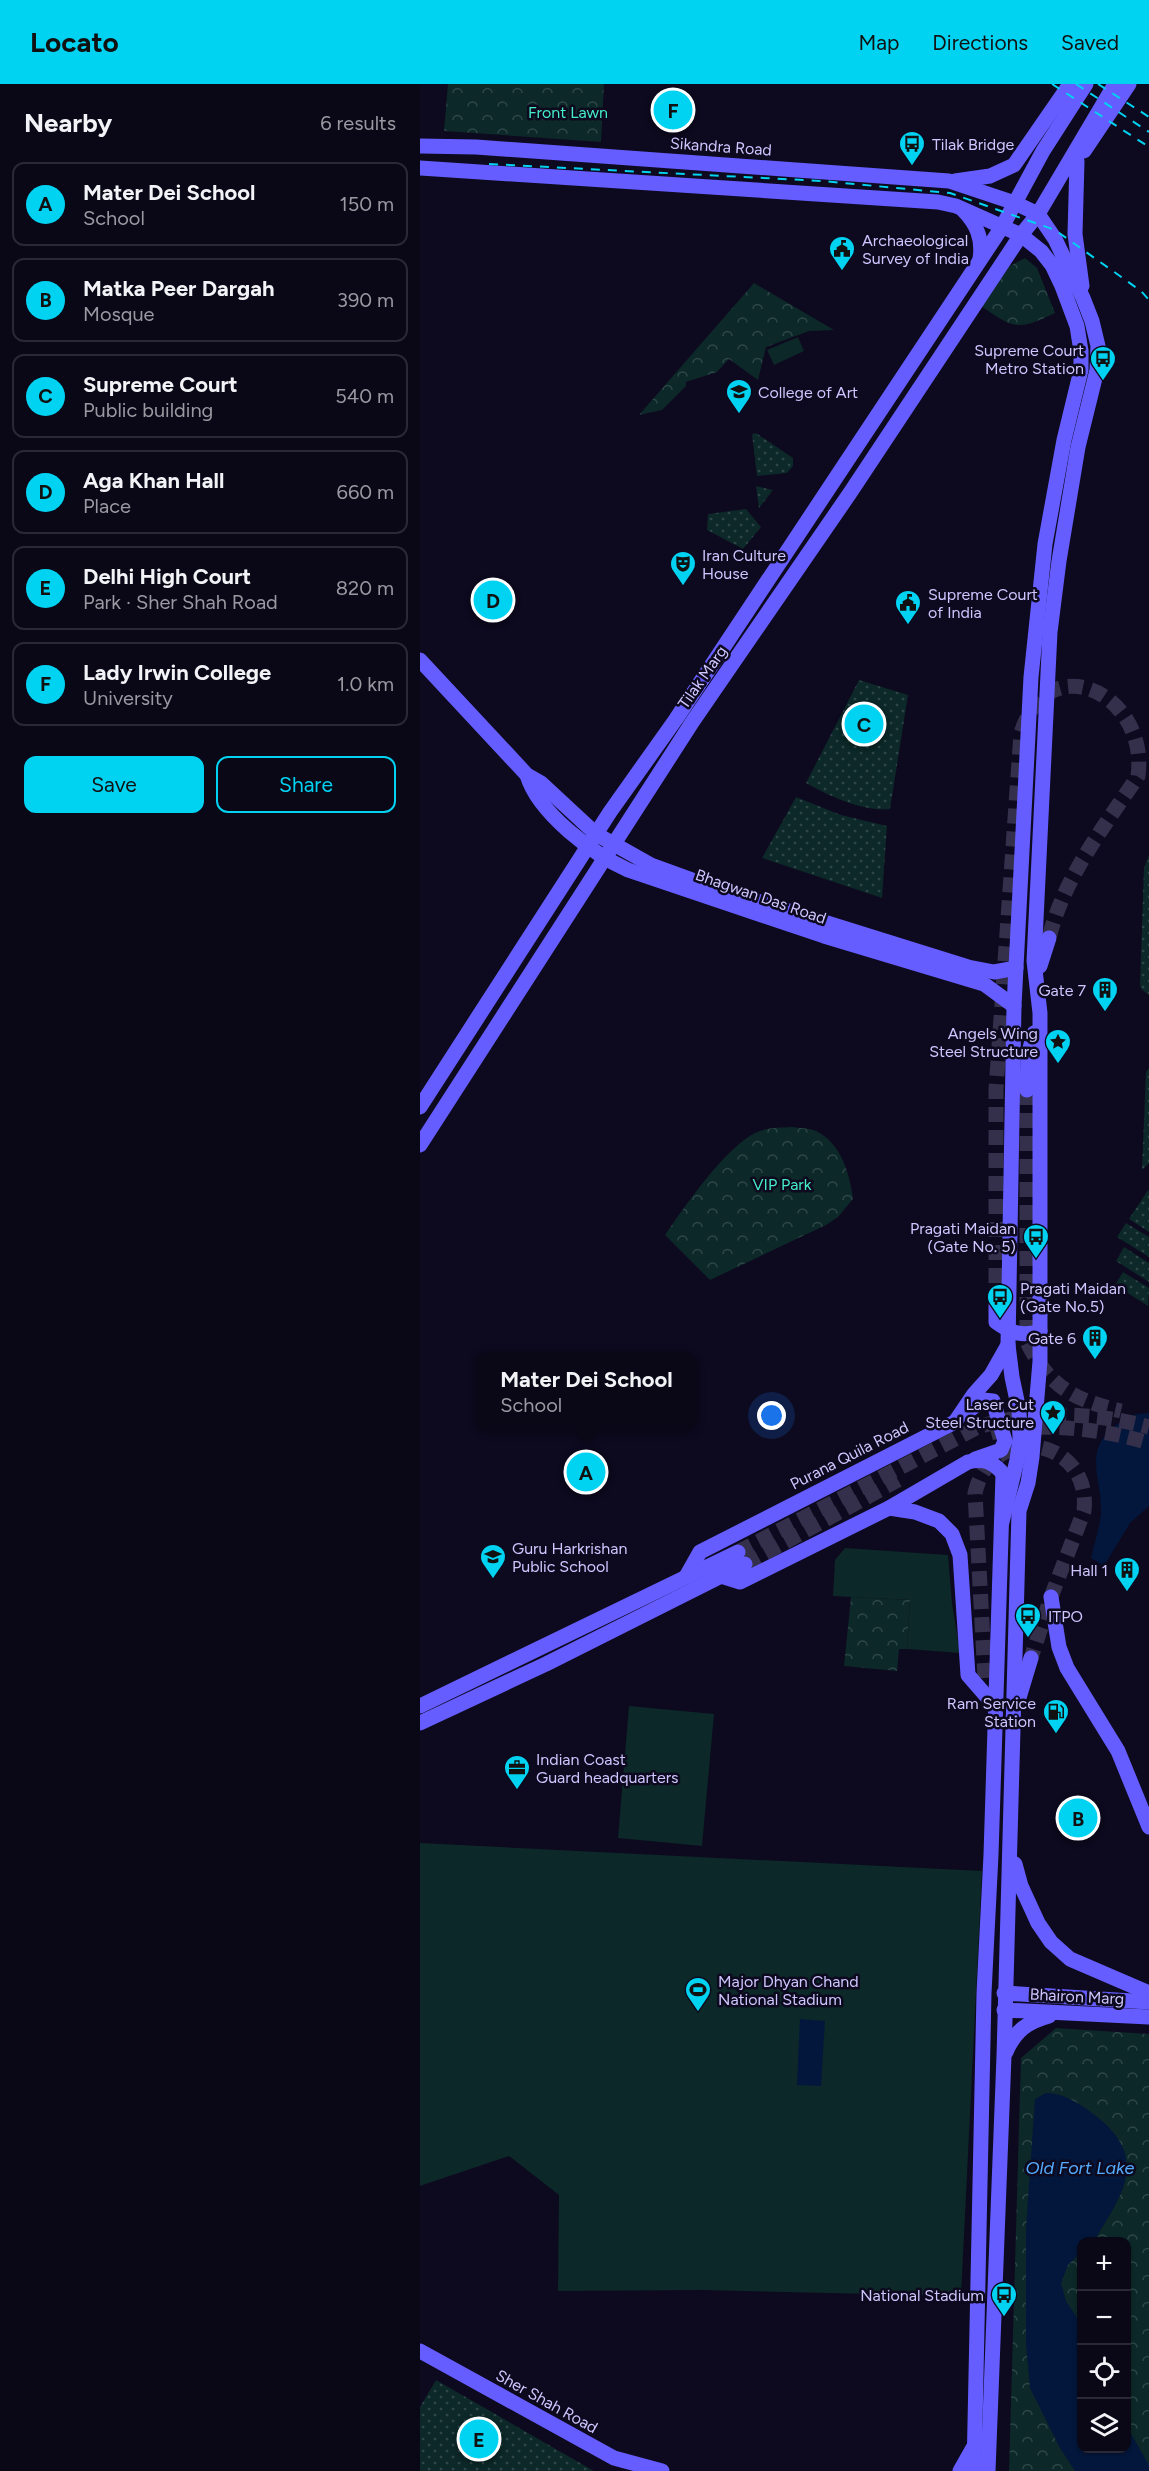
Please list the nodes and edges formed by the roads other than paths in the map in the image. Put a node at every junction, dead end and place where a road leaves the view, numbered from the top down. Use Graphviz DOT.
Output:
graph roads {
  1 [pos="1070,84"];
  2 [pos="1086,84"];
  3 [pos="1115,84"];
  4 [pos="1129,84"];
  5 [pos="420,146"];
  6 [pos="1037,147"];
  7 [pos="1077,161"];
  8 [pos="420,168"];
  9 [pos="925,179"];
  10 [pos="949,181"];
  11 [pos="923,201"];
  12 [pos="1015,203"];
  13 [pos="962,208"];
  14 [pos="1040,218"];
  15 [pos="1002,227"];
  16 [pos="1021,235"];
  17 [pos="980,259"];
  18 [pos="1083,298"];
  19 [pos="1092,321"];
  20 [pos="1076,324"];
  21 [pos="804,527"];
  22 [pos="820,537"];
  23 [pos="420,660"];
  24 [pos="527,775"];
  25 [pos="596,834"];
  26 [pos="613,845"];
  27 [pos="587,847"];
  28 [pos="604,859"];
  29 [pos="1049,938"];
  30 [pos="926,960"];
  31 [pos="1016,968"];
  32 [pos="1037,984"];
  33 [pos="1014,1006"];
  34 [pos="1040,1013"];
  35 [pos="1027,1090"];
  36 [pos="420,1107"];
  37 [pos="420,1145"];
  38 [pos="996,1306"];
  39 [pos="1040,1331"];
  40 [pos="1008,1338"];
  41 [pos="955,1422"];
  42 [pos="968,1462"];
  43 [pos="889,1508"];
  44 [pos="1002,1522"];
  45 [pos="742,1558"];
  46 [pos="719,1569"];
  47 [pos="687,1575"];
  48 [pos="1051,1598"];
  49 [pos="1031,1658"];
  50 [pos="985,1678"];
  51 [pos="995,1701"];
  52 [pos="420,1706"];
  53 [pos="1012,1720"];
  54 [pos="420,1723"];
  55 [pos="1149,1827"];
  56 [pos="1010,1850"];
  57 [pos="1004,1993"];
  58 [pos="1149,1993"];
  59 [pos="1149,2002"];
  60 [pos="1004,2010"];
  61 [pos="1058,2013"];
  62 [pos="1149,2017"];
  63 [pos="1004,2056"];
  64 [pos="420,2351"];
  65 [pos="420,2361"];
  66 [pos="976,2441"];
  67 [pos="632,2471"];
  68 [pos="663,2471"];
  69 [pos="960,2471"];
  70 [pos="974,2471"];
  71 [pos="988,2471"];
  1 -- 6 [label="main road"];
  2 -- 6 [label="main road"];
  3 -- 14 [label="main road"];
  4 -- 7 [label="main road"];
  5 -- 9 [label="main road, Sikandra Road"];
  6 -- 10 [label="main road"];
  6 -- 12 [label="main road, Tilak Marg"];
  7 -- 14 [label="main road"];
  7 -- 18 [label="main road"];
  8 -- 11 [label="main road"];
  9 -- 10 [label="main road, Sikandra Road"];
  9 -- 11 [label="main road"];
  10 -- 12 [label="main road, Sikandra Road"];
  11 -- 13 [label="main road"];
  12 -- 14 [label="main road, Sikandra Road"];
  12 -- 15 [label="main road, Tilak Marg"];
  13 -- 15 [label="main road"];
  13 -- 17 [label="main road"];
  14 -- 16 [label="main road, Tilak Marg"];
  14 -- 18 [label="main road"];
  15 -- 16 [label="main road"];
  15 -- 17 [label="main road, Tilak Marg"];
  16 -- 20 [label="main road"];
  16 -- 22 [label="main road, Tilak Marg"];
  17 -- 21 [label="main road, Tilak Marg"];
  18 -- 19 [label="main road"];
  19 -- 20 [label="main road"];
  19 -- 32 [label="main road"];
  20 -- 31 [label="main road"];
  21 -- 22 [label="main road"];
  21 -- 25 [label="main road, Tilak Marg"];
  22 -- 26 [label="main road, Tilak Marg"];
  23 -- 24 [label="main road, Bhagwan Das Road"];
  24 -- 25 [label="main road, Bhagwan Das Road"];
  24 -- 27 [label="main road, Bhagwan Das Road"];
  25 -- 26 [label="main road, Bhagwan Das Road"];
  25 -- 27 [label="main road, Tilak Marg"];
  26 -- 28 [label="main road, Tilak Marg"];
  26 -- 30 [label="main road, Bhagwan Das Road"];
  27 -- 28 [label="main road, Bhagwan Das Road"];
  27 -- 36 [label="main road, Tilak Marg"];
  28 -- 30 [label="main road, Bhagwan Das Road"];
  28 -- 37 [label="main road, Tilak Marg"];
  29 -- 32 [label="main road"];
  30 -- 31 [label="main road, Bhagwan Das Road"];
  30 -- 33 [label="main road, Bhagwan Das Road"];
  31 -- 33 [label="main road"];
  32 -- 34 [label="main road"];
  33 -- 40 [label="main road"];
  34 -- 35 [label="main road"];
  34 -- 39 [label="main road"];
  38 -- 40 [label="main road"];
  39 -- 40 [label="main road"];
  39 -- 53 [label="main road"];
  40 -- 41 [label="main road, Purana Quila Road"];
  40 -- 44 [label="main road"];
  41 -- 42 [label="main road"];
  41 -- 47 [label="main road, Purana Quila Road"];
  42 -- 43 [label="main road"];
  42 -- 44 [label="main road"];
  43 -- 46 [label="main road"];
  43 -- 51 [label="main road"];
  44 -- 51 [label="main road"];
  45 -- 46 [label="main road"];
  46 -- 47 [label="main road"];
  46 -- 54 [label="main road"];
  47 -- 52 [label="main road"];
  48 -- 55 [label="main road"];
  49 -- 53 [label="main road"];
  50 -- 51 [label="main road"];
  51 -- 66 [label="main road"];
  53 -- 56 [label="main road"];
  56 -- 57 [label="main road"];
  56 -- 58 [label="main road"];
  57 -- 59 [label="main road, Bhairon Marg"];
  57 -- 60 [label="main road"];
  60 -- 61 [label="main road, Bhairon Marg"];
  60 -- 63 [label="main road"];
  61 -- 62 [label="main road, Bhairon Marg"];
  61 -- 63 [label="main road"];
  63 -- 71 [label="main road"];
  64 -- 68 [label="main road, Sher Shah Road"];
  65 -- 67 [label="main road, Sher Shah Road"];
  66 -- 69 [label="main road"];
  66 -- 70 [label="main road"];
}
